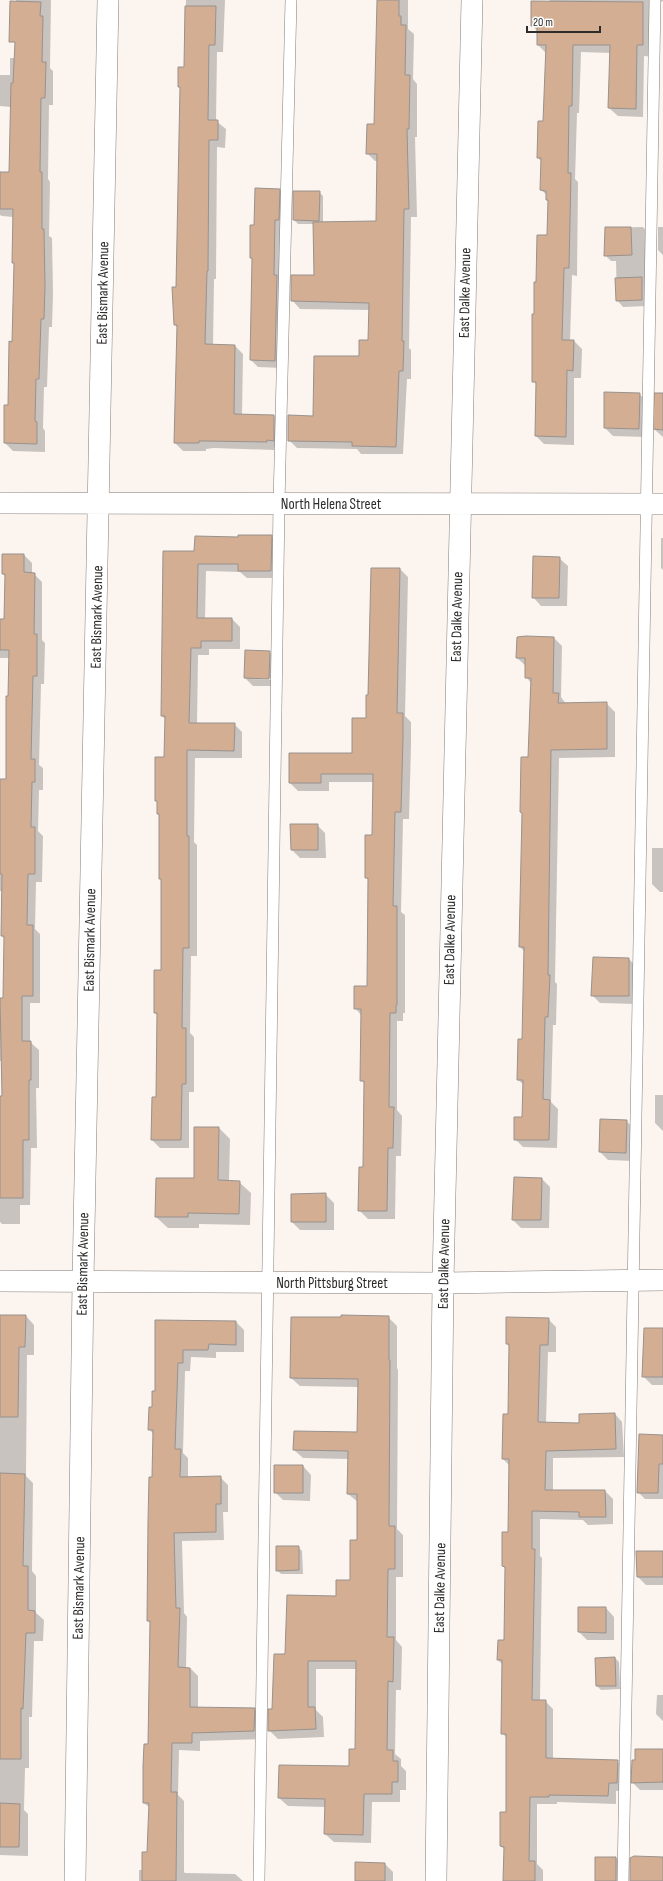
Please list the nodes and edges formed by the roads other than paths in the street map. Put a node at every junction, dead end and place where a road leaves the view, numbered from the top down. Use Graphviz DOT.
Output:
graph roads {
  1 [pos="108,0"];
  2 [pos="291,0"];
  3 [pos="472,0"];
  4 [pos="655,0"];
  5 [pos="0,503"];
  6 [pos="99,504"];
  7 [pos="279,504"];
  8 [pos="460,504"];
  9 [pos="653,504"];
  10 [pos="630,1280"];
  11 [pos="663,1280"];
  12 [pos="0,1281"];
  13 [pos="83,1281"];
  14 [pos="267,1282"];
  15 [pos="443,1284"];
  16 [pos="76,1881"];
  17 [pos="259,1881"];
  18 [pos="436,1881"];
  19 [pos="623,1881"];
  1 -- 6 [label="street, East Bismark Avenue"];
  2 -- 7 [label="lane"];
  3 -- 8 [label="street, East Dalke Avenue"];
  4 -- 9 [label="lane"];
  5 -- 6 [label="street, North Helena Street"];
  6 -- 7 [label="street, North Helena Street"];
  6 -- 13 [label="street, East Bismark Avenue"];
  7 -- 8 [label="street, North Helena Street"];
  7 -- 14 [label="lane"];
  8 -- 9 [label="street, North Helena Street"];
  8 -- 15 [label="street, East Dalke Avenue"];
  9 -- 10 [label="lane"];
  10 -- 11 [label="street, North Pittsburg Street"];
  10 -- 15 [label="street, North Pittsburg Street"];
  10 -- 19 [label="lane"];
  12 -- 13 [label="street, North Pittsburg Street"];
  13 -- 14 [label="street, North Pittsburg Street"];
  13 -- 16 [label="street, East Bismark Avenue"];
  14 -- 15 [label="street, North Pittsburg Street"];
  14 -- 17 [label="lane"];
  15 -- 18 [label="street, East Dalke Avenue"];
}
